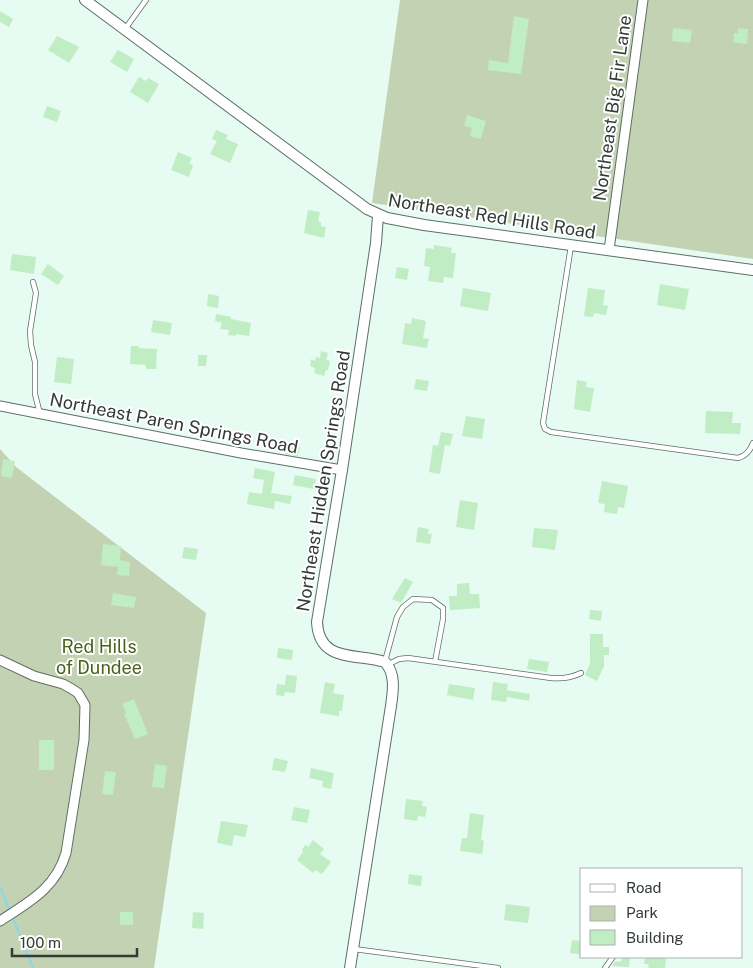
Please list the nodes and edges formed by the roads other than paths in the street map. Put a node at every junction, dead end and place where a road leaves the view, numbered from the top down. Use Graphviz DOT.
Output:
graph roads {
  1 [pos="85,0"];
  2 [pos="146,0"];
  3 [pos="643,0"];
  4 [pos="125,29"];
  5 [pos="378,215"];
  6 [pos="571,244"];
  7 [pos="609,250"];
  8 [pos="753,270"];
  9 [pos="33,282"];
  10 [pos="0,406"];
  11 [pos="41,415"];
  12 [pos="753,443"];
  13 [pos="342,470"];
  14 [pos="0,660"];
  15 [pos="435,662"];
  16 [pos="386,664"];
  17 [pos="581,673"];
  18 [pos="0,921"];
  19 [pos="353,948"];
  20 [pos="350,968"];
  21 [pos="498,968"];
  1 -- 4 [label="street, Northeast Red Hills Road"];
  2 -- 4 [label="lane"];
  3 -- 7 [label="street, Northeast Big Fir Lane"];
  4 -- 5 [label="street, Northeast Red Hills Road"];
  5 -- 6 [label="street, Northeast Red Hills Road"];
  5 -- 13 [label="street, Northeast Hidden Springs Road"];
  6 -- 7 [label="street, Northeast Red Hills Road"];
  6 -- 12 [label="lane"];
  7 -- 8 [label="street, Northeast Red Hills Road"];
  9 -- 11 [label="lane"];
  10 -- 11 [label="street, Northeast Paren Springs Road"];
  11 -- 13 [label="street, Northeast Paren Springs Road"];
  13 -- 16 [label="street, Northeast Hidden Springs Road"];
  14 -- 18 [label="street"];
  15 -- 16 [label="lane"];
  15 -- 16 [label="lane"];
  15 -- 17 [label="lane"];
  16 -- 19 [label="street"];
  19 -- 20 [label="street"];
  19 -- 21 [label="lane"];
}
